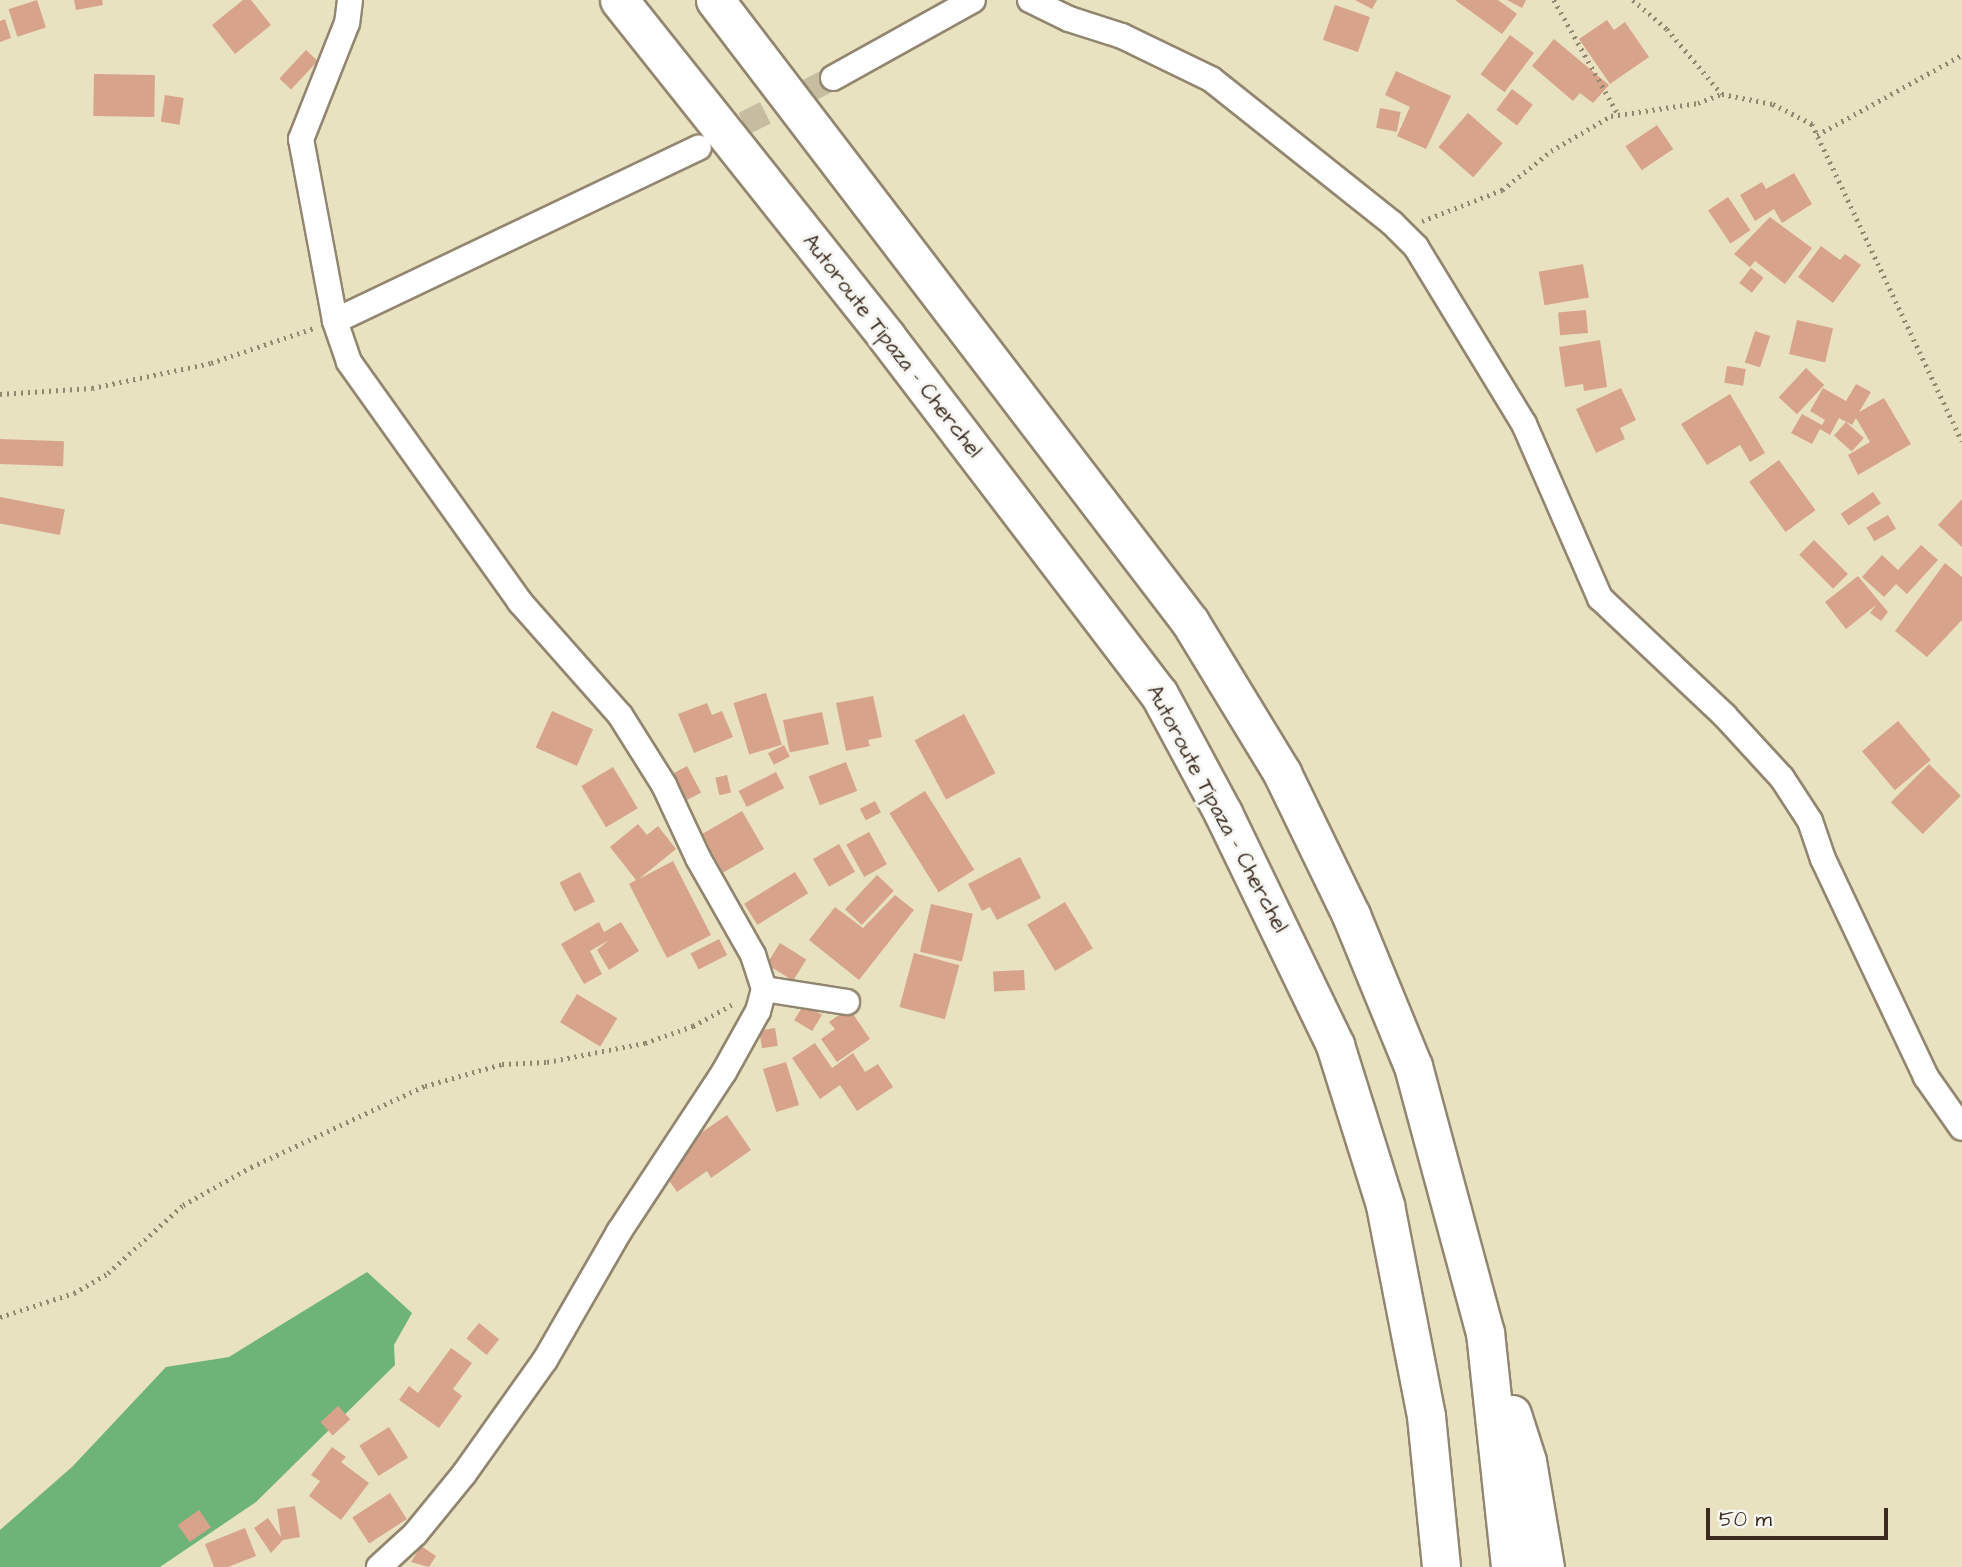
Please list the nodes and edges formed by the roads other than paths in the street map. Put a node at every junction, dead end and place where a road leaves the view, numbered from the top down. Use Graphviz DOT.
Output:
graph roads {
  1 [pos="350,0"];
  2 [pos="619,0"];
  3 [pos="715,0"];
  4 [pos="974,0"];
  5 [pos="1030,0"];
  6 [pos="833,78"];
  7 [pos="699,147"];
  8 [pos="335,321"];
  9 [pos="764,989"];
  10 [pos="846,1002"];
  11 [pos="1962,1128"];
  12 [pos="1485,1332"];
  13 [pos="379,1567"];
  14 [pos="1441,1567"];
  15 [pos="1510,1567"];
  16 [pos="1545,1567"];
  1 -- 8 [label="street"];
  2 -- 14 [label="highway, Autoroute Tipaza - Cherchel"];
  3 -- 12 [label="highway"];
  4 -- 6 [label="street"];
  5 -- 11 [label="street"];
  7 -- 8 [label="street"];
  8 -- 9 [label="street"];
  9 -- 10 [label="street"];
  9 -- 13 [label="street"];
  12 -- 15 [label="highway"];
  12 -- 16 [label="highway"];
}
